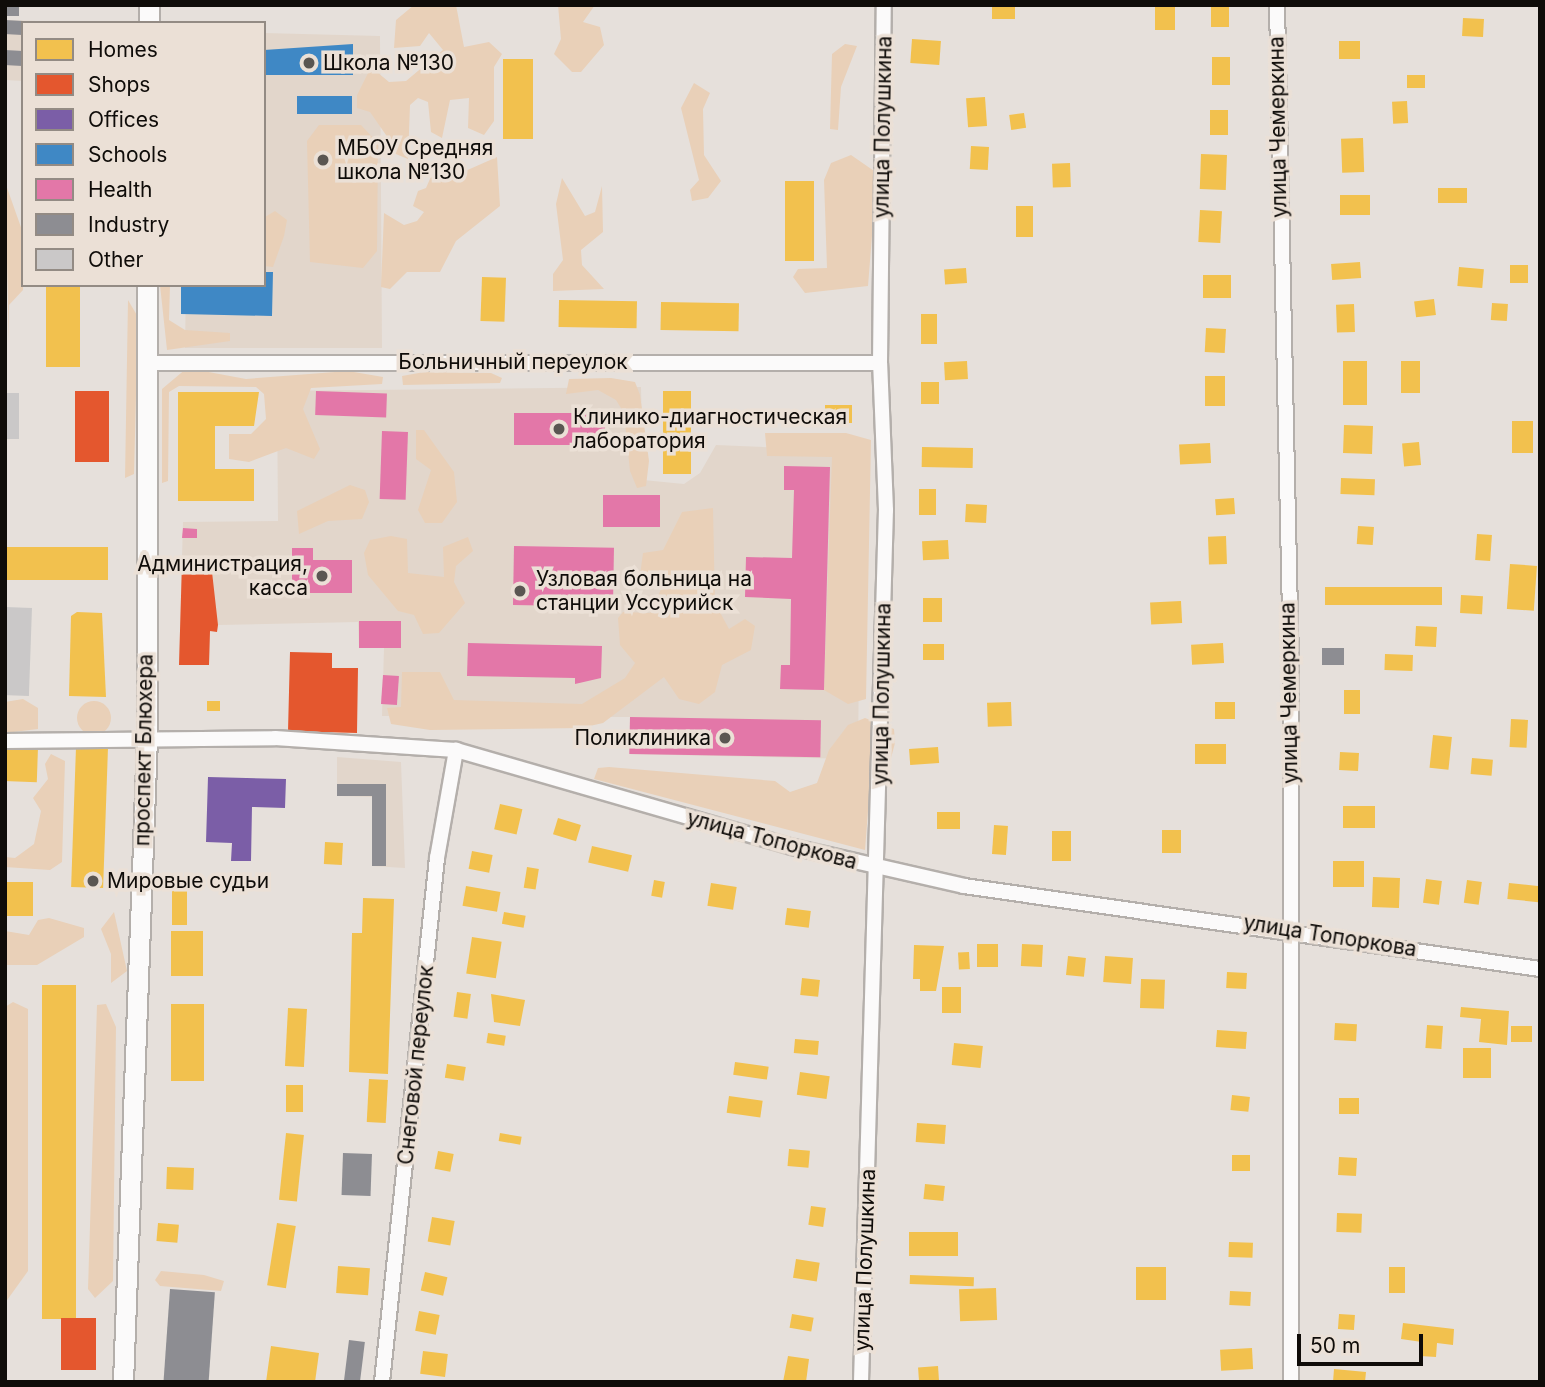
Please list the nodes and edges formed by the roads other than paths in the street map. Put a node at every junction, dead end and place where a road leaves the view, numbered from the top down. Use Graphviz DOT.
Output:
graph roads {
  1 [pos="884,5"];
  2 [pos="1277,5"];
  3 [pos="147,287"];
  4 [pos="147,363"];
  5 [pos="880,363"];
  6 [pos="147,738"];
  7 [pos="5,741"];
  8 [pos="456,750"];
  9 [pos="877,869"];
  10 [pos="1289,929"];
  11 [pos="1540,969"];
  12 [pos="123,1382"];
  13 [pos="382,1382"];
  14 [pos="861,1382"];
  15 [pos="1292,1382"];
  1 -- 5 [label="street, улица Полушкина"];
  2 -- 10 [label="street, улица Чемеркина"];
  3 -- 4 [label="main road, проспект Блюхера"];
  4 -- 5 [label="street, Больничный переулок"];
  4 -- 6 [label="main road, проспект Блюхера"];
  5 -- 9 [label="street, улица Полушкина"];
  6 -- 7 [label="street, улица Топоркова"];
  6 -- 8 [label="street, улица Топоркова"];
  6 -- 12 [label="main road, проспект Блюхера"];
  8 -- 9 [label="street, улица Топоркова"];
  8 -- 13 [label="street, Снеговой переулок"];
  9 -- 10 [label="street, улица Топоркова"];
  9 -- 14 [label="street, улица Полушкина"];
  10 -- 11 [label="street, улица Топоркова"];
  10 -- 15 [label="street, улица Чемеркина"];
}
